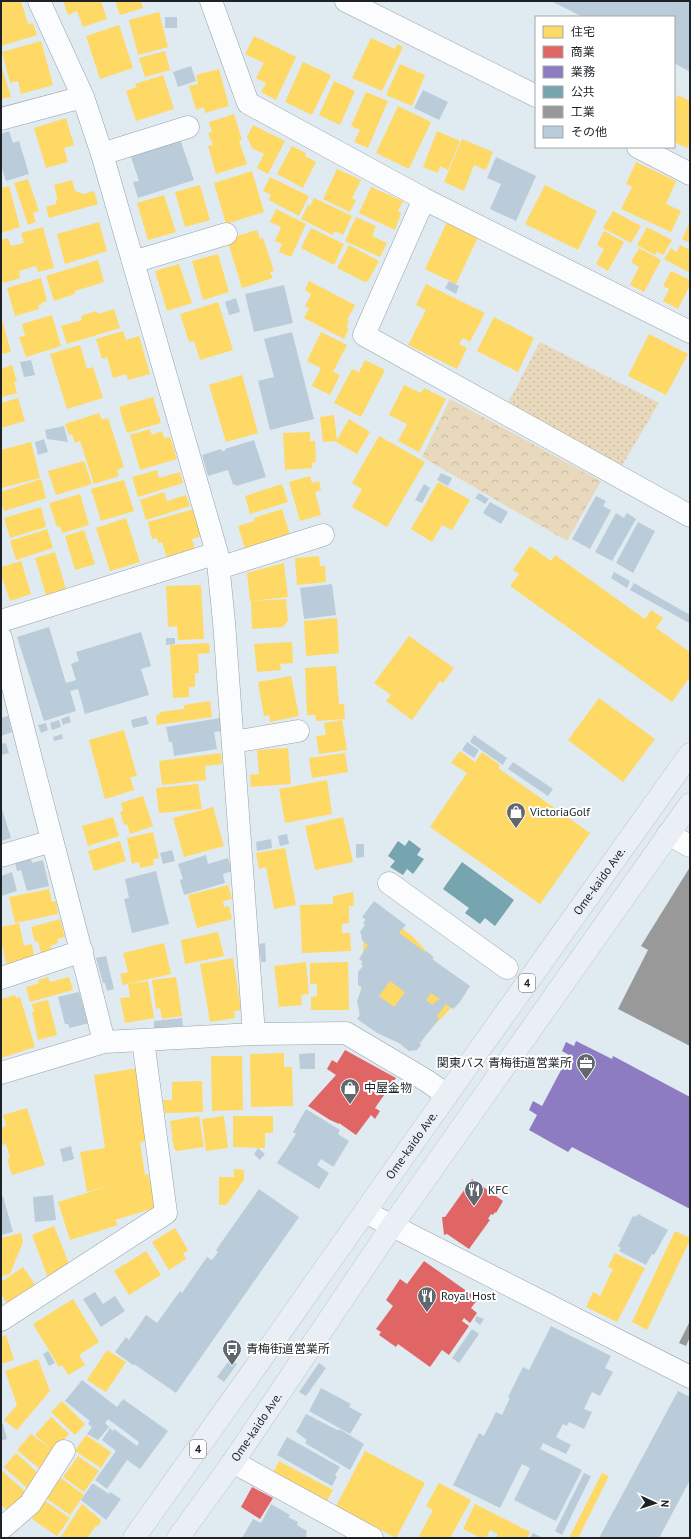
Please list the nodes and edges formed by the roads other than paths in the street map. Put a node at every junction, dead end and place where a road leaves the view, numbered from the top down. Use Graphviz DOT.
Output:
graph roads {
  1 [pos="39,1"];
  2 [pos="211,1"];
  3 [pos="346,1"];
  4 [pos="535,96"];
  5 [pos="83,97"];
  6 [pos="1,120"];
  7 [pos="188,127"];
  8 [pos="640,148"];
  9 [pos="102,154"];
  10 [pos="690,174"];
  11 [pos="424,198"];
  12 [pos="226,234"];
  13 [pos="133,262"];
  14 [pos="690,332"];
  15 [pos="690,516"];
  16 [pos="323,535"];
  17 [pos="218,561"];
  18 [pos="1,621"];
  19 [pos="1,638"];
  20 [pos="298,731"];
  21 [pos="233,742"];
  22 [pos="690,754"];
  23 [pos="690,804"];
  24 [pos="668,834"];
  25 [pos="52,840"];
  26 [pos="690,846"];
  27 [pos="1,856"];
  28 [pos="390,882"];
  29 [pos="82,951"];
  30 [pos="506,968"];
  31 [pos="1,978"];
  32 [pos="254,1034"];
  33 [pos="143,1040"];
  34 [pos="104,1042"];
  35 [pos="1,1073"];
  36 [pos="447,1095"];
  37 [pos="365,1212"];
  38 [pos="392,1226"];
  39 [pos="1,1320"];
  40 [pos="690,1376"];
  41 [pos="64,1451"];
  42 [pos="233,1462"];
  43 [pos="1,1529"];
  44 [pos="134,1538"];
  45 [pos="178,1538"];
  46 [pos="372,1538"];
  1 -- 5 [label="street"];
  2 -- 11 [label="street"];
  3 -- 4 [label="street"];
  5 -- 6 [label="street"];
  5 -- 9 [label="street"];
  7 -- 9 [label="street"];
  8 -- 10 [label="street"];
  9 -- 13 [label="street"];
  11 -- 14 [label="street"];
  11 -- 15 [label="street"];
  12 -- 13 [label="street"];
  13 -- 17 [label="street"];
  16 -- 17 [label="street"];
  17 -- 18 [label="street"];
  17 -- 21 [label="street"];
  19 -- 25 [label="street"];
  20 -- 21 [label="street"];
  21 -- 32 [label="street"];
  22 -- 36 [label="main road, Ome-kaido Ave. / 4"];
  23 -- 24 [label="main road, Ome-kaido Ave. / 4"];
  24 -- 26 [label="street"];
  24 -- 38 [label="main road, Ome-kaido Ave. / 4"];
  25 -- 27 [label="street"];
  25 -- 29 [label="street"];
  28 -- 30 [label="street"];
  29 -- 31 [label="street"];
  29 -- 34 [label="street"];
  32 -- 33 [label="street"];
  32 -- 36 [label="street"];
  33 -- 34 [label="street"];
  33 -- 39 [label="street"];
  34 -- 35 [label="street"];
  36 -- 37 [label="main road, Ome-kaido Ave. / 4"];
  37 -- 38 [label="street"];
  37 -- 44 [label="main road, Ome-kaido Ave. / 4"];
  38 -- 40 [label="street"];
  38 -- 42 [label="main road, Ome-kaido Ave. / 4"];
  41 -- 43 [label="street"];
  42 -- 45 [label="main road, Ome-kaido Ave. / 4"];
  42 -- 46 [label="street"];
}
